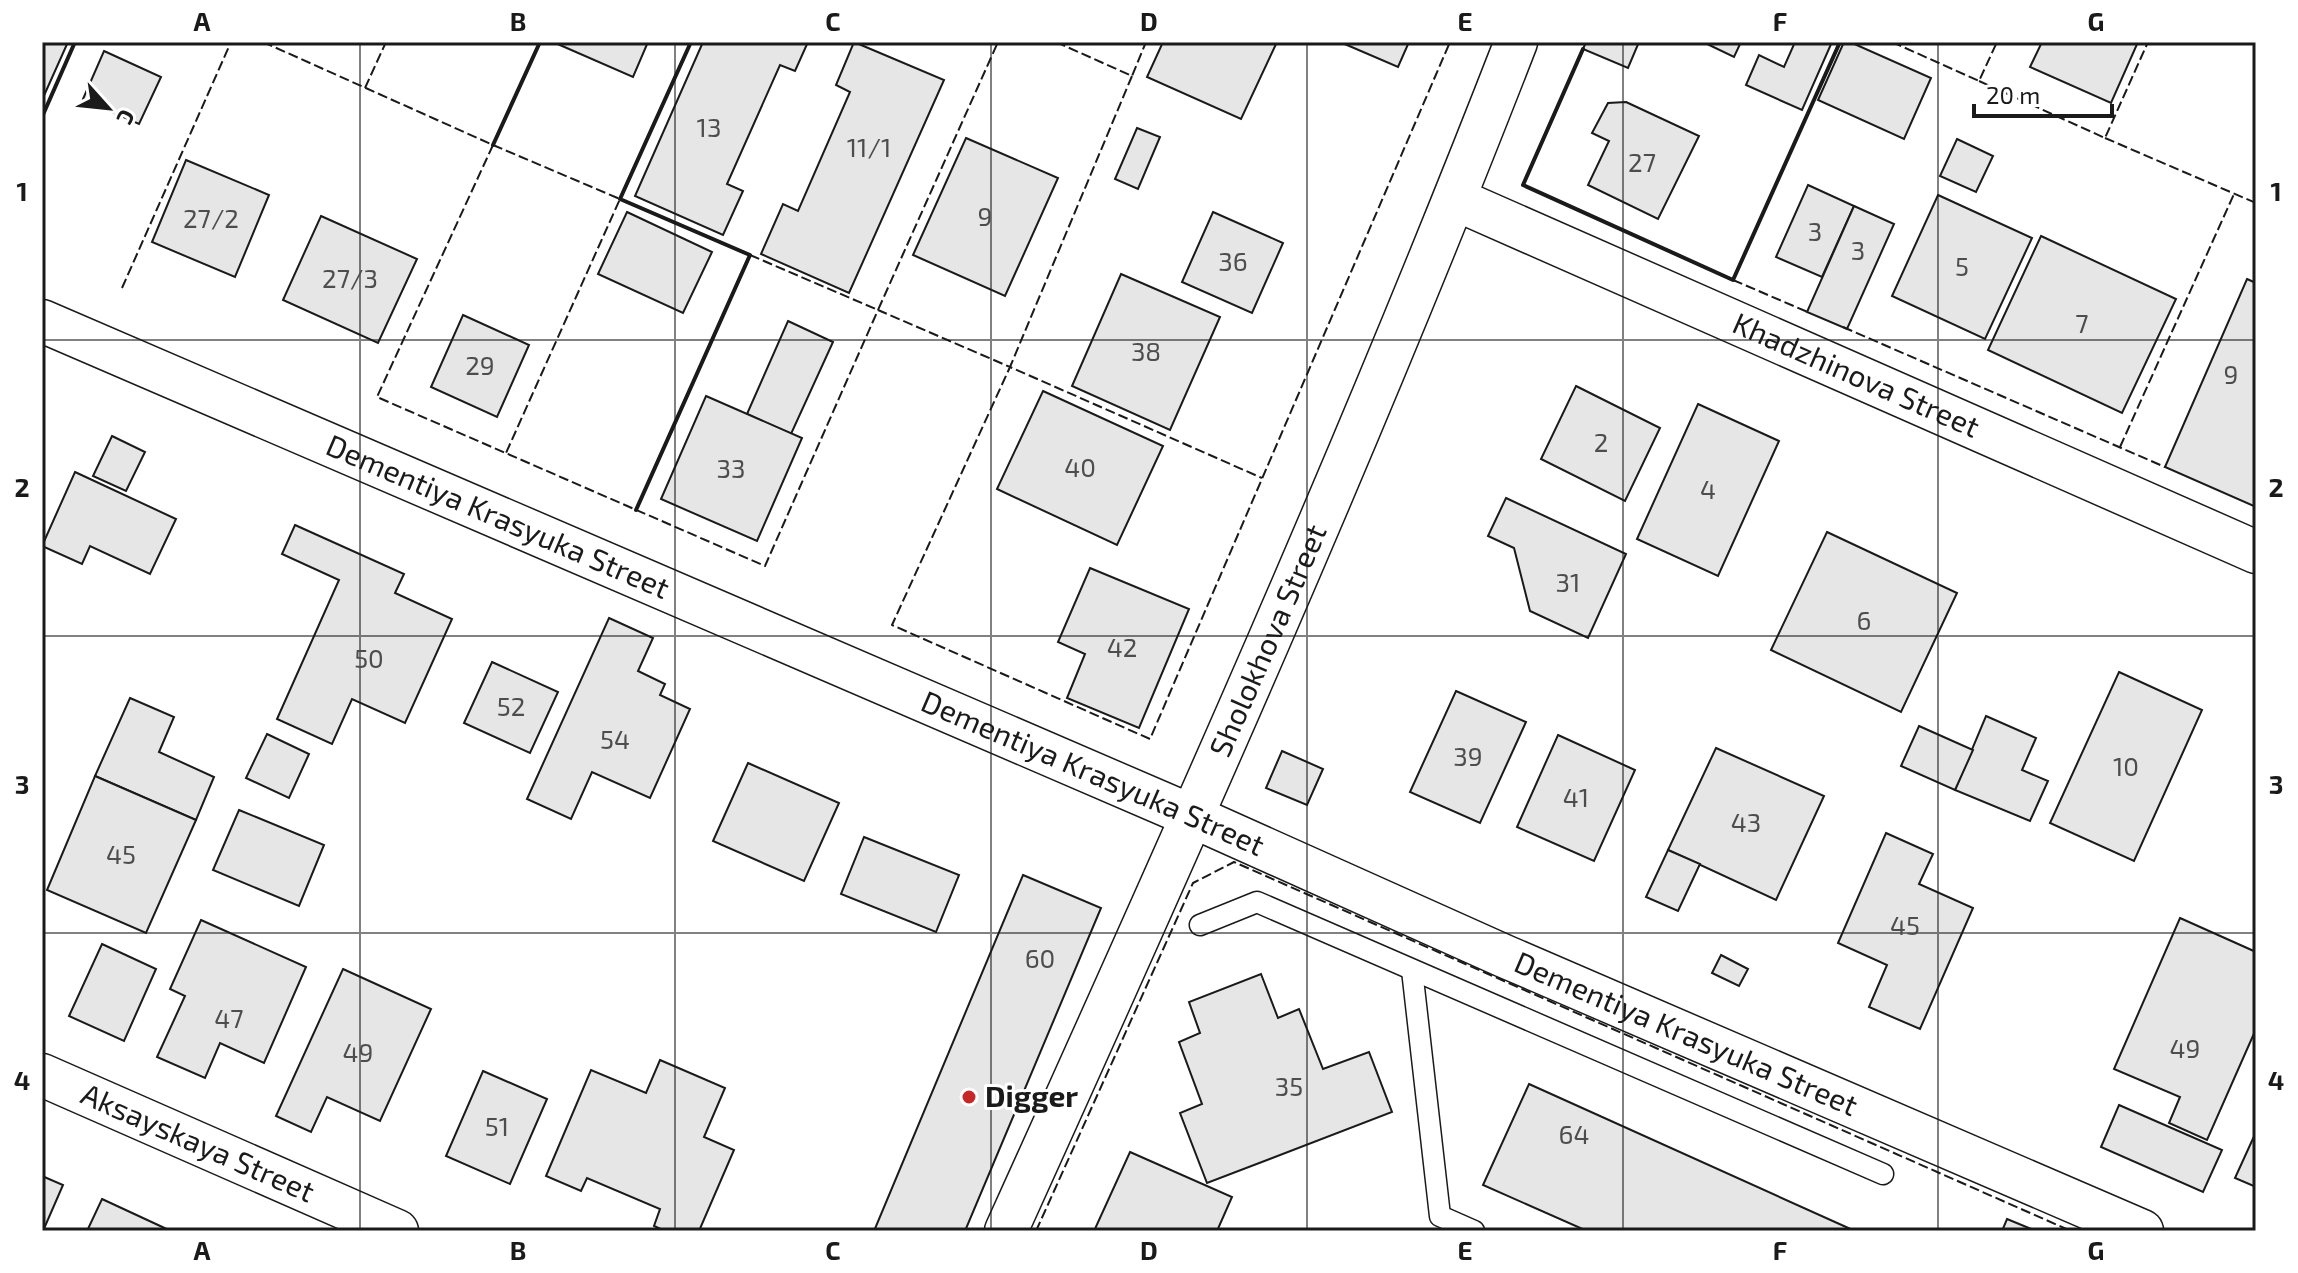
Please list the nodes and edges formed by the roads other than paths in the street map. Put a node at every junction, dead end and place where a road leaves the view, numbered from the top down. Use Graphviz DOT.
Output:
graph roads {
  1 [pos="1516,42"];
  2 [pos="1455,199"];
  3 [pos="42,321"];
  4 [pos="2256,552"];
  5 [pos="1194,817"];
  6 [pos="1200,925"];
  7 [pos="1412,970"];
  8 [pos="42,1075"];
  9 [pos="1883,1174"];
  10 [pos="397,1231"];
  11 [pos="1006,1231"];
  12 [pos="1474,1231"];
  13 [pos="2142,1231"];
  1 -- 2 [label="street, Sholokhova Street"];
  2 -- 4 [label="street, Khadzhinova Street"];
  2 -- 5 [label="street, Sholokhova Street"];
  3 -- 5 [label="street, Dementiya Krasyuka Street"];
  5 -- 11 [label="street, Sholokhova Street"];
  5 -- 13 [label="street, Dementiya Krasyuka Street"];
  6 -- 7 [label="lane"];
  7 -- 9 [label="lane"];
  7 -- 12 [label="lane"];
  8 -- 10 [label="street, Aksayskaya Street"];
}
